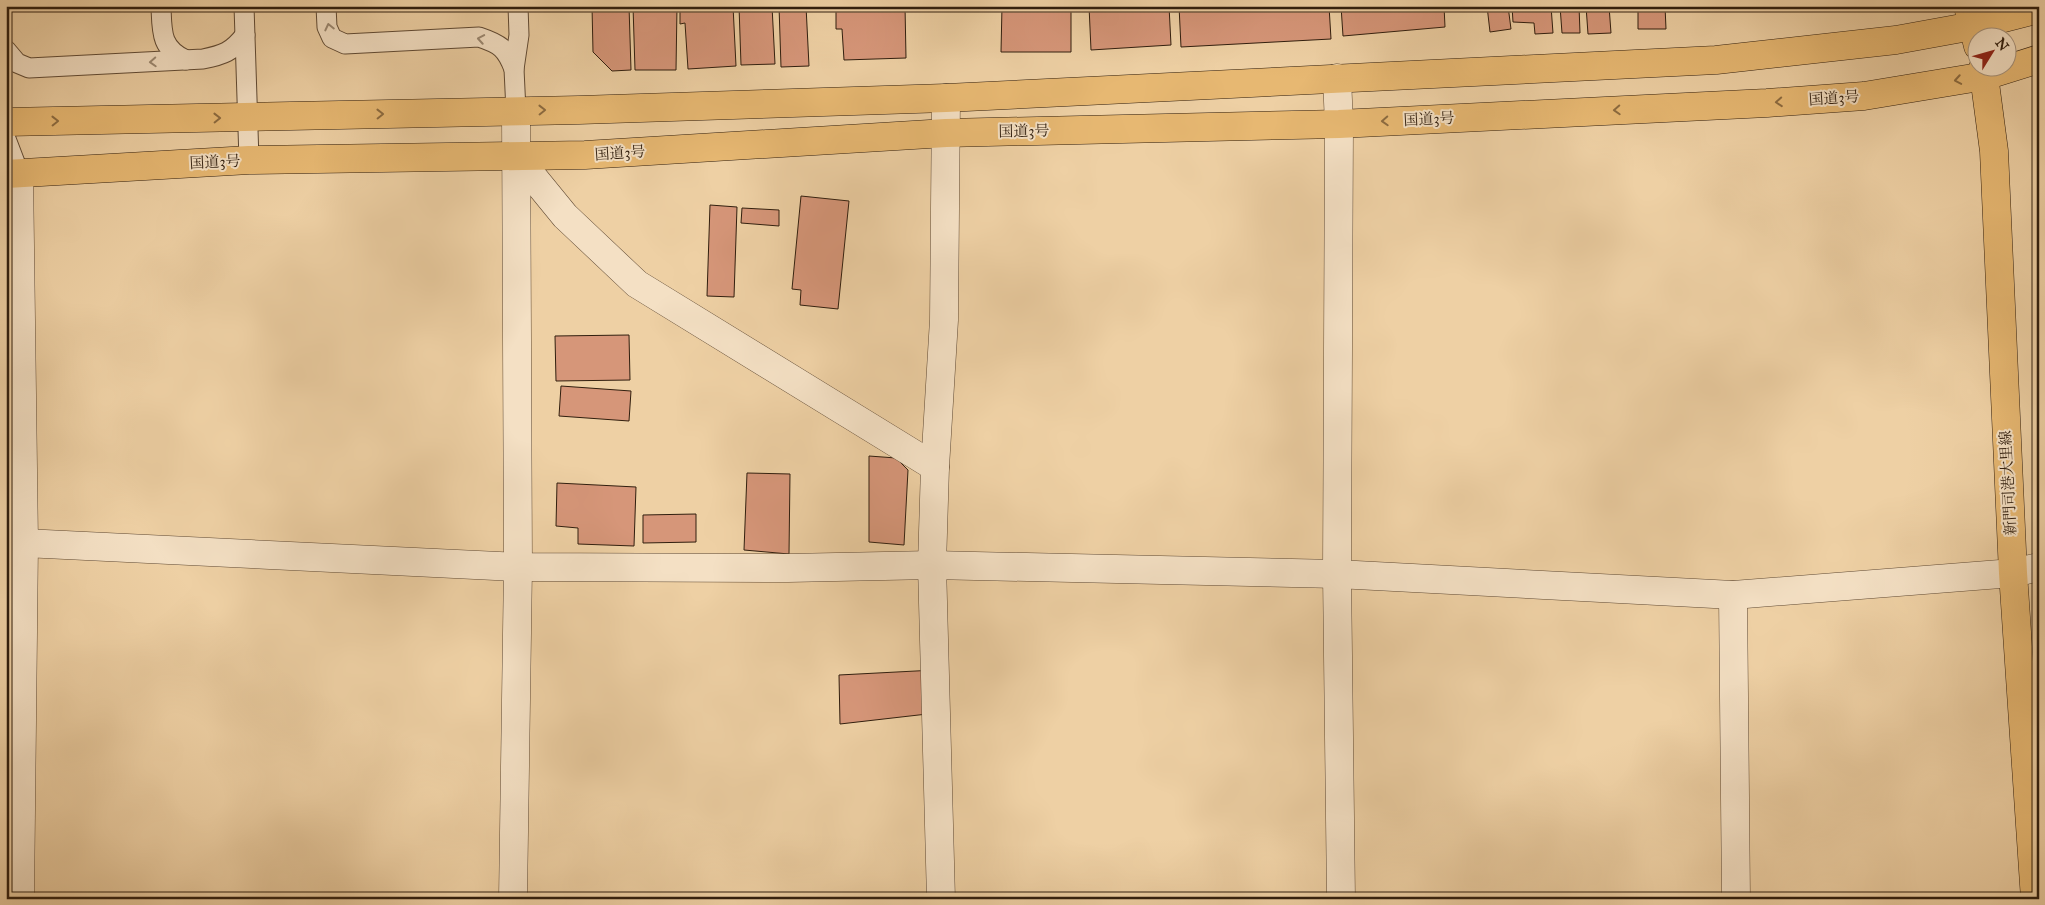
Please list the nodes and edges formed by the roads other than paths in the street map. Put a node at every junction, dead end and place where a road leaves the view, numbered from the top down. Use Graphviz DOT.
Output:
graph roads {
  1 [pos="161,6"];
  2 [pos="244,6"];
  3 [pos="326,6"];
  4 [pos="518,6"];
  5 [pos="2039,9"];
  6 [pos="1973,26"];
  7 [pos="245,35"];
  8 [pos="6,50"];
  9 [pos="2039,59"];
  10 [pos="186,60"];
  11 [pos="2018,64"];
  12 [pos="514,69"];
  13 [pos="1968,75"];
  14 [pos="1337,78"];
  15 [pos="1985,78"];
  16 [pos="946,98"];
  17 [pos="516,111"];
  18 [pos="248,117"];
  19 [pos="6,122"];
  20 [pos="1339,124"];
  21 [pos="946,133"];
  22 [pos="6,139"];
  23 [pos="516,156"];
  24 [pos="250,160"];
  25 [pos="12,174"];
  26 [pos="935,467"];
  27 [pos="15,544"];
  28 [pos="932,565"];
  29 [pos="518,567"];
  30 [pos="2026,570"];
  31 [pos="1337,574"];
  32 [pos="1733,595"];
  33 [pos="2036,864"];
  34 [pos="20,899"];
  35 [pos="513,899"];
  36 [pos="941,899"];
  37 [pos="1341,899"];
  38 [pos="1736,899"];
  39 [pos="2035,899"];
  1 -- 10 [label="lane"];
  2 -- 7 [label="lane"];
  12 -- 3 [label="lane, one-way"];
  4 -- 12 [label="lane"];
  5 -- 6 [label="main road"];
  6 -- 14 [label="main road"];
  7 -- 10 [label="lane"];
  7 -- 18 [label="lane"];
  10 -- 8 [label="lane, one-way"];
  9 -- 11 [label="main road, 国道3号"];
  12 -- 17 [label="lane"];
  13 -- 20 [label="main road, 国道3号, one-way"];
  14 -- 16 [label="main road"];
  14 -- 20 [label="street"];
  15 -- 30 [label="main road, 新門司港大里線"];
  17 -- 16 [label="main road, one-way"];
  16 -- 21 [label="street"];
  18 -- 17 [label="main road, one-way"];
  17 -- 23 [label="street"];
  19 -- 18 [label="main road, one-way"];
  18 -- 24 [label="lane"];
  20 -- 21 [label="main road, 国道3号"];
  20 -- 31 [label="street"];
  21 -- 23 [label="main road, 国道3号"];
  21 -- 26 [label="street"];
  22 -- 25 [label="lane"];
  23 -- 24 [label="main road, 国道3号"];
  23 -- 26 [label="street"];
  23 -- 29 [label="street"];
  24 -- 25 [label="main road, 国道3号"];
  25 -- 27 [label="street"];
  26 -- 28 [label="street"];
  27 -- 29 [label="street"];
  27 -- 34 [label="street"];
  28 -- 29 [label="street"];
  28 -- 31 [label="street"];
  28 -- 36 [label="street"];
  29 -- 35 [label="street"];
  30 -- 32 [label="street"];
  30 -- 33 [label="main road, 新門司港大里線"];
  31 -- 32 [label="street"];
  31 -- 37 [label="street"];
  32 -- 38 [label="street"];
  33 -- 39 [label="main road, 新門司港大里線"];
}
